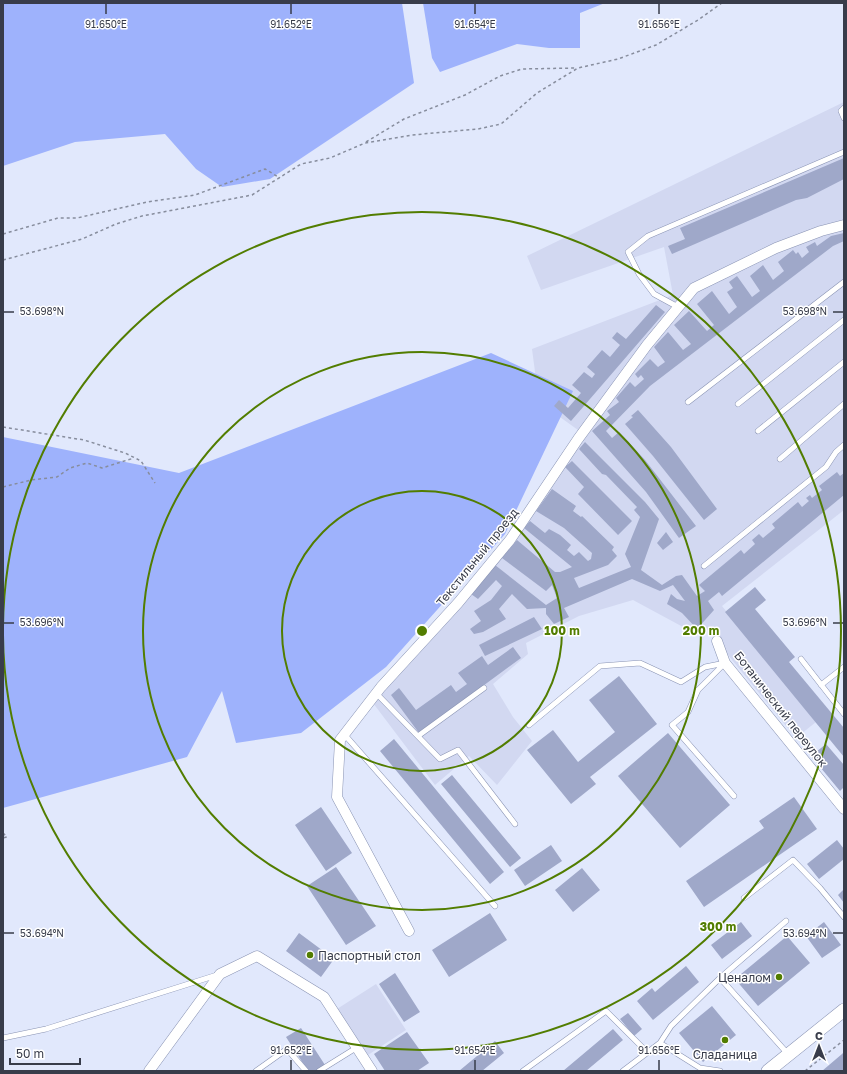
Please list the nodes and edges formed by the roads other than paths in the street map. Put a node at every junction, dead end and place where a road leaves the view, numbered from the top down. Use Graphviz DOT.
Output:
graph roads {
  1 [pos="844,108"];
  2 [pos="844,118"];
  3 [pos="844,152"];
  4 [pos="844,225"];
  5 [pos="844,282"];
  6 [pos="678,308"];
  7 [pos="844,320"];
  8 [pos="844,362"];
  9 [pos="688,402"];
  10 [pos="738,404"];
  11 [pos="844,404"];
  12 [pos="758,431"];
  13 [pos="844,445"];
  14 [pos="780,459"];
  15 [pos="704,566"];
  16 [pos="717,641"];
  17 [pos="801,659"];
  18 [pos="725,663"];
  19 [pos="844,667"];
  20 [pos="821,685"];
  21 [pos="484,688"];
  22 [pos="376,693"];
  23 [pos="844,714"];
  24 [pos="529,725"];
  25 [pos="344,734"];
  26 [pos="418,736"];
  27 [pos="734,796"];
  28 [pos="844,809"];
  29 [pos="515,824"];
  30 [pos="744,898"];
  31 [pos="494,906"];
  32 [pos="844,918"];
  33 [pos="786,921"];
  34 [pos="408,931"];
  35 [pos="220,974"];
  36 [pos="720,978"];
  37 [pos="844,1010"];
  38 [pos="3,1038"];
  39 [pos="660,1043"];
  40 [pos="356,1048"];
  41 [pos="647,1052"];
  42 [pos="788,1055"];
  43 [pos="772,1070"];
  44 [pos="149,1071"];
  45 [pos="256,1071"];
  46 [pos="306,1071"];
  47 [pos="319,1071"];
  48 [pos="372,1071"];
  49 [pos="522,1071"];
  50 [pos="623,1071"];
  51 [pos="720,1071"];
  1 -- 2 [label="lane"];
  3 -- 6 [label="lane"];
  4 -- 6 [label="street, Текстильный проезд"];
  5 -- 9 [label="lane"];
  6 -- 22 [label="street, Текстильный проезд"];
  7 -- 10 [label="lane"];
  8 -- 12 [label="lane"];
  11 -- 14 [label="lane"];
  13 -- 15 [label="lane"];
  16 -- 18 [label="street, Ботанический переулок"];
  17 -- 20 [label="lane"];
  18 -- 24 [label="lane"];
  18 -- 27 [label="lane"];
  18 -- 28 [label="street, Ботанический переулок"];
  19 -- 20 [label="lane"];
  20 -- 23 [label="lane"];
  21 -- 26 [label="lane"];
  22 -- 25 [label="street, Текстильный проезд"];
  22 -- 26 [label="lane"];
  25 -- 31 [label="lane"];
  25 -- 34 [label="street, Текстильный проезд"];
  26 -- 29 [label="lane"];
  30 -- 32 [label="lane"];
  33 -- 36 [label="lane"];
  35 -- 38 [label="lane"];
  35 -- 40 [label="street"];
  35 -- 44 [label="street"];
  36 -- 39 [label="lane"];
  36 -- 42 [label="lane"];
  37 -- 42 [label="street"];
  39 -- 41 [label="lane"];
  39 -- 51 [label="lane"];
  40 -- 47 [label="lane"];
  40 -- 48 [label="street"];
  41 -- 49 [label="lane"];
  41 -- 50 [label="lane"];
  42 -- 43 [label="street"];
  45 -- 46 [label="lane"];
}
